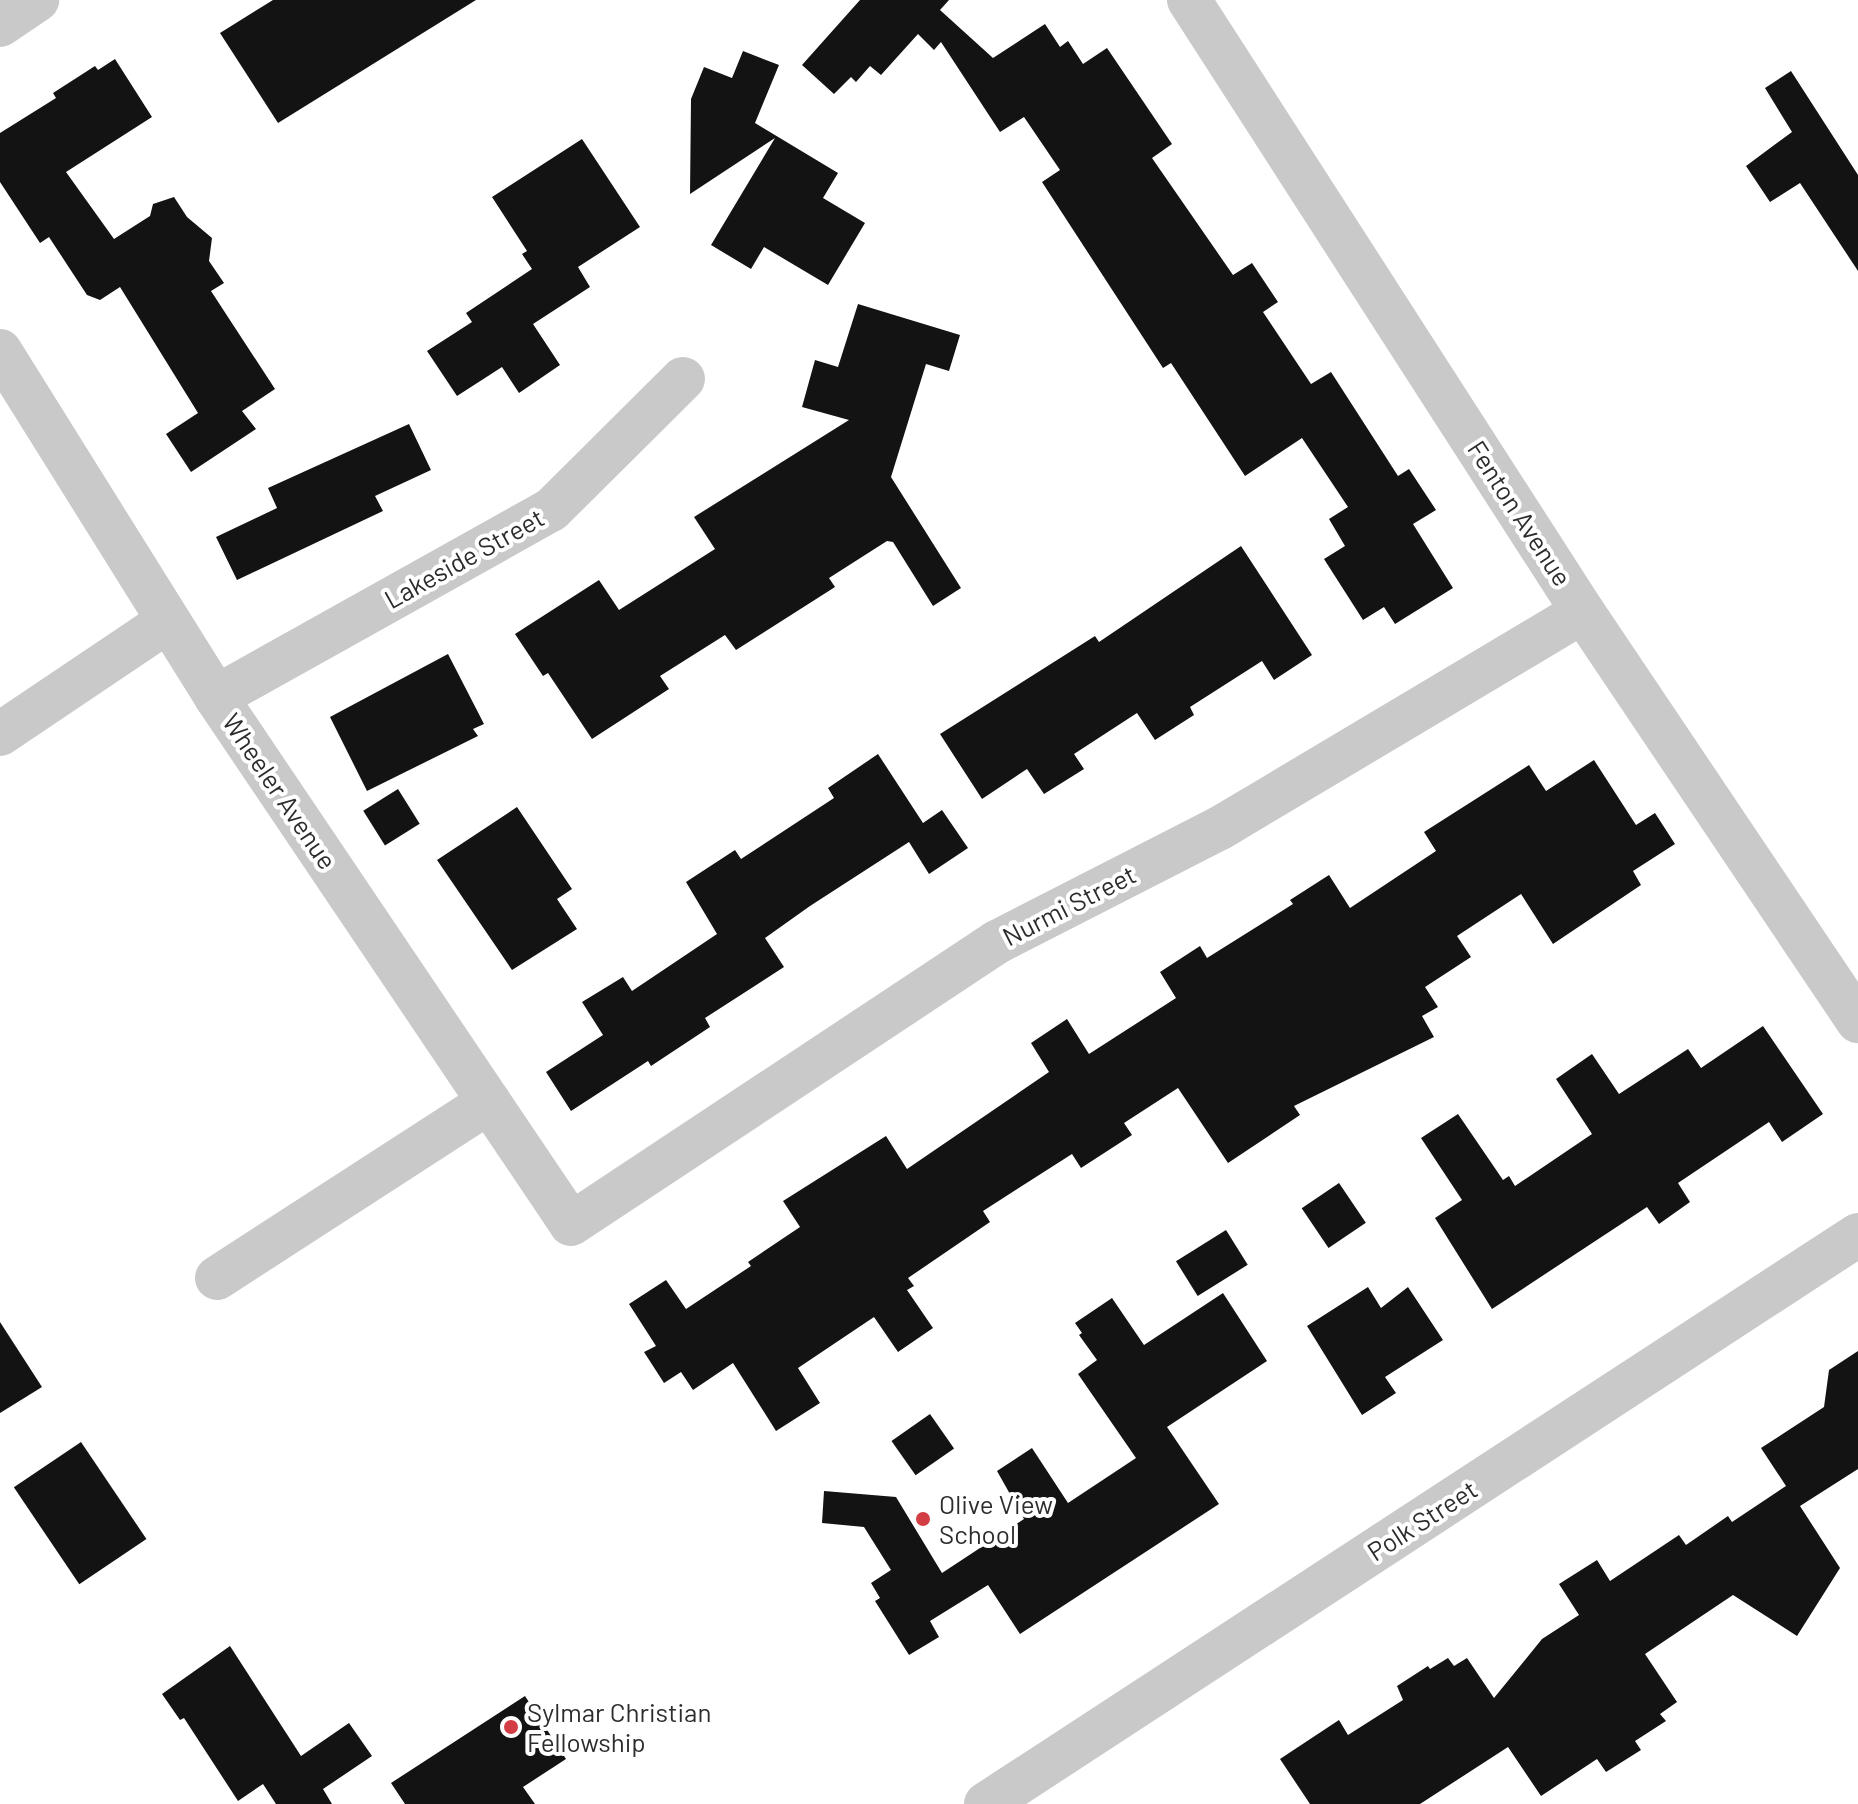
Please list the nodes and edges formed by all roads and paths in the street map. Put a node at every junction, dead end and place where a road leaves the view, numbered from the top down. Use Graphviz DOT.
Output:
graph roads {
  1 [pos="37,0"];
  2 [pos="1189,0"];
  3 [pos="0,25"];
  4 [pos="0,351"];
  5 [pos="683,379"];
  6 [pos="1583,612"];
  7 [pos="168,621"];
  8 [pos="216,697"];
  9 [pos="0,734"];
  10 [pos="1858,1021"];
  11 [pos="489,1102"];
  12 [pos="571,1224"];
  13 [pos="1858,1235"];
  14 [pos="217,1278"];
  15 [pos="986,1804"];
  1 -- 3 [label="street"];
  2 -- 6 [label="street, Fenton Avenue"];
  4 -- 7 [label="street, Wheeler Avenue"];
  5 -- 8 [label="street, Lakeside Street"];
  6 -- 10 [label="street, Fenton Avenue"];
  6 -- 12 [label="street, Nurmi Street"];
  7 -- 8 [label="street, Wheeler Avenue"];
  7 -- 9 [label="street"];
  8 -- 11 [label="street, Wheeler Avenue"];
  11 -- 12 [label="street, Wheeler Avenue"];
  11 -- 14 [label="street"];
  13 -- 15 [label="street, Polk Street"];
}
